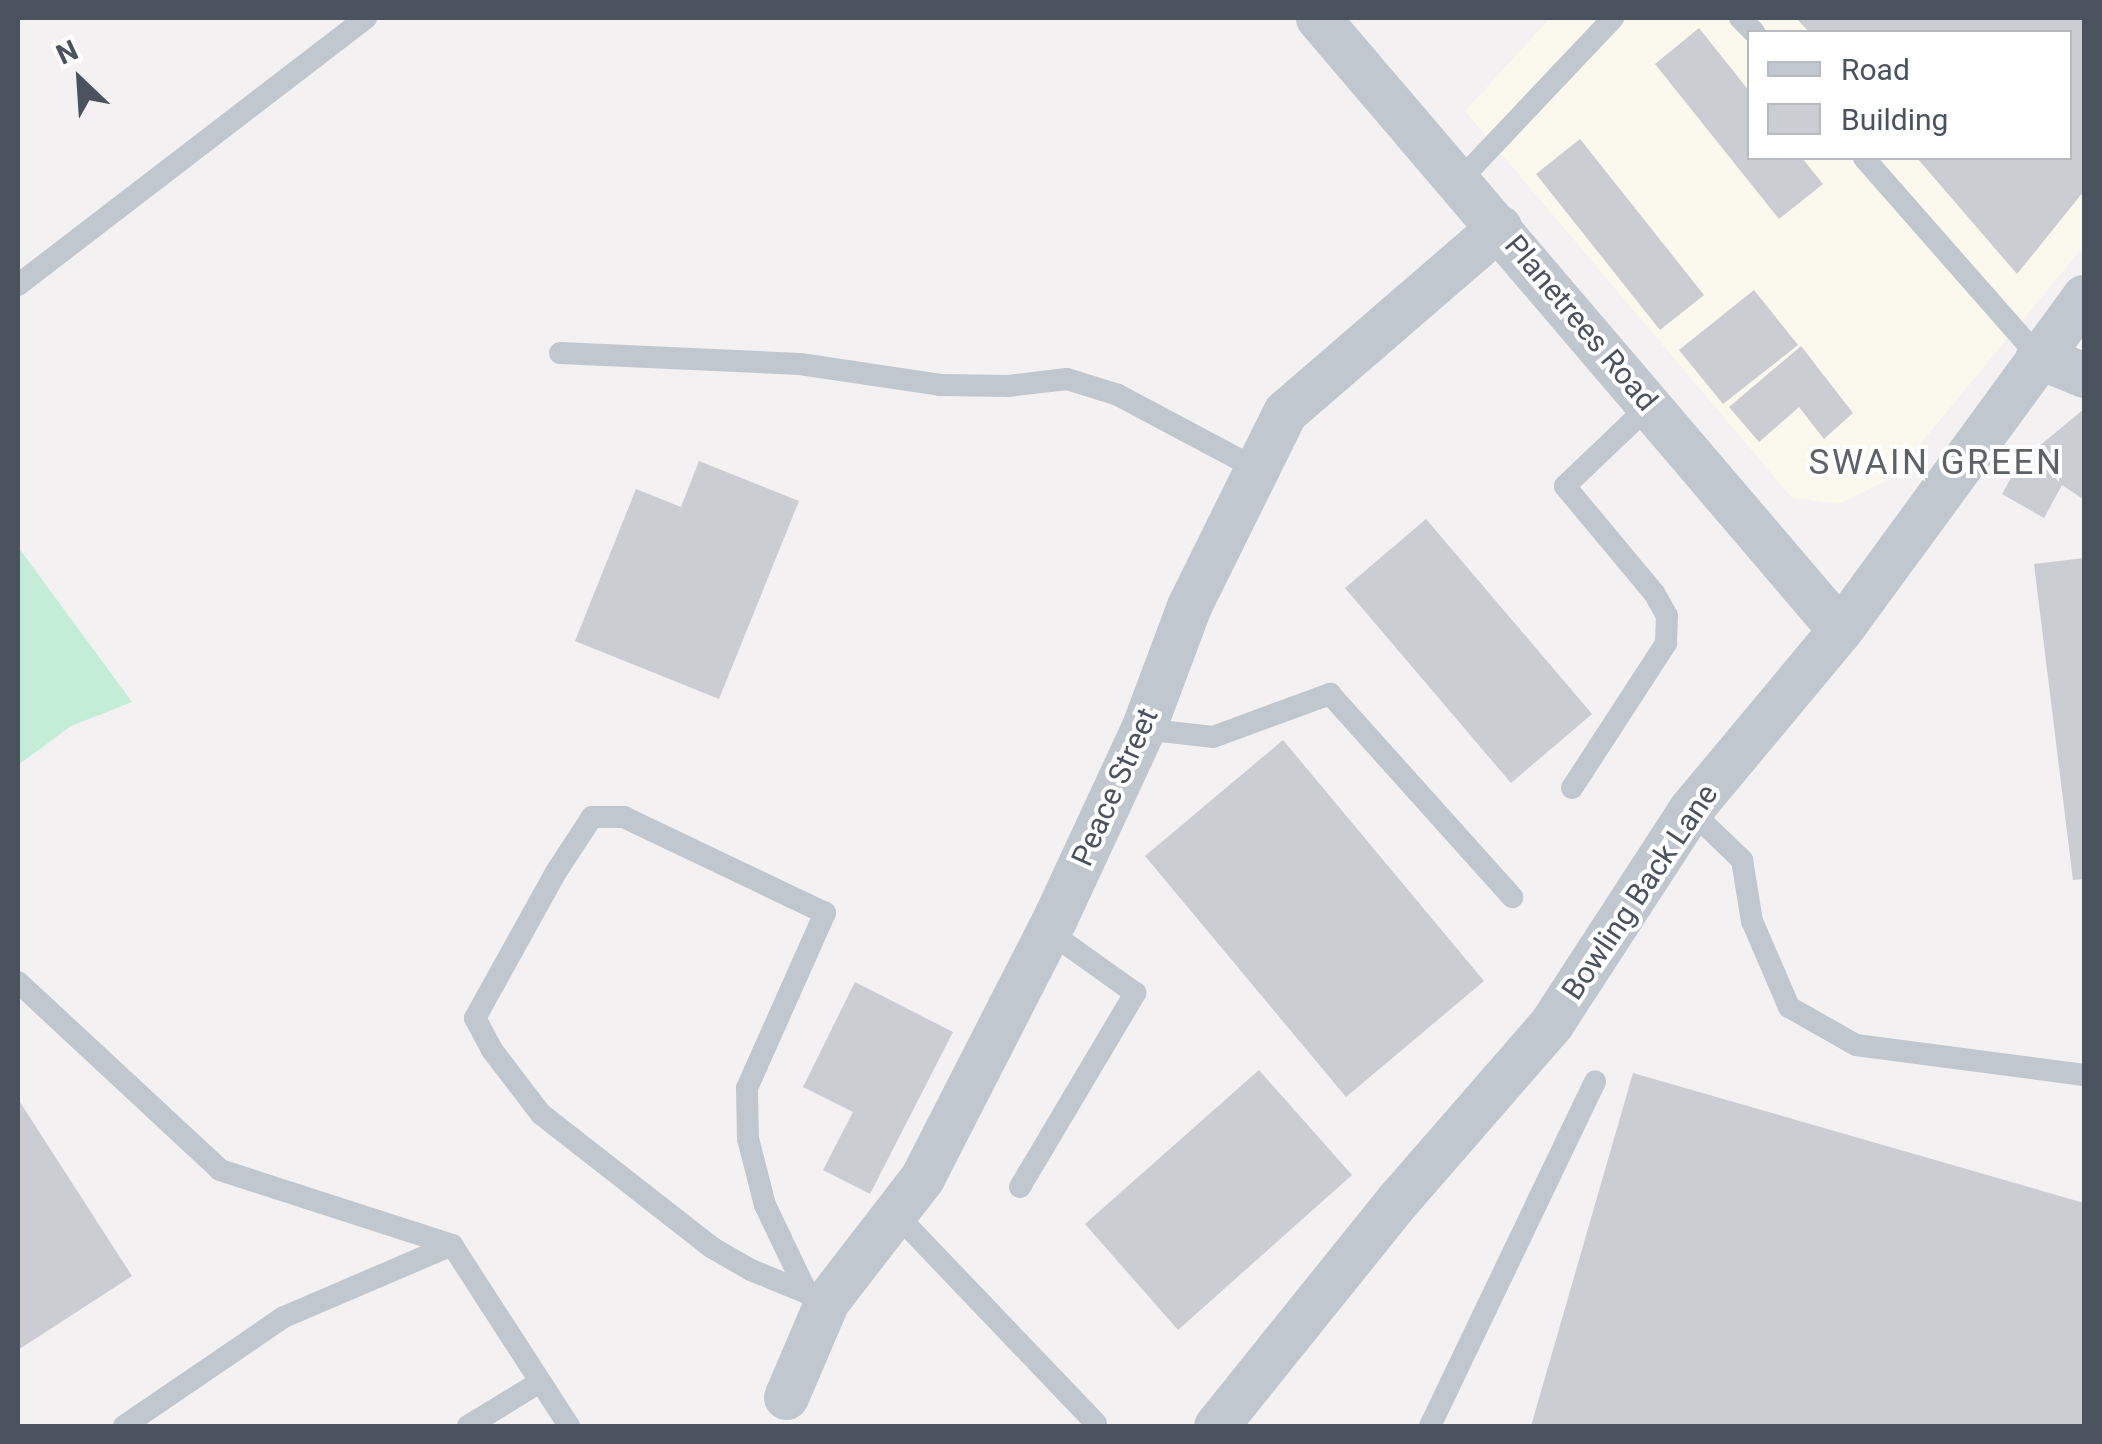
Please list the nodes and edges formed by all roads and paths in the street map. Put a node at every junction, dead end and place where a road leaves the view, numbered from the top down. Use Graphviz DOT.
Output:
graph roads {
  1 [pos="366,18"];
  2 [pos="1318,18"];
  3 [pos="1613,18"];
  4 [pos="1866,160"];
  5 [pos="1460,180"];
  6 [pos="1499,226"];
  7 [pos="18,284"];
  8 [pos="2084,298"];
  9 [pos="560,353"];
  10 [pos="2038,356"];
  11 [pos="2084,375"];
  12 [pos="1650,405"];
  13 [pos="1257,469"];
  14 [pos="1840,630"];
  15 [pos="1143,729"];
  16 [pos="1572,788"];
  17 [pos="1690,810"];
  18 [pos="1512,897"];
  19 [pos="1048,931"];
  20 [pos="18,982"];
  21 [pos="2084,1075"];
  22 [pos="1595,1080"];
  23 [pos="1020,1187"];
  24 [pos="895,1213"];
  25 [pos="452,1245"];
  26 [pos="817,1297"];
  27 [pos="540,1382"];
  28 [pos="786,1397"];
  29 [pos="1096,1424"];
  30 [pos="124,1426"];
  31 [pos="468,1426"];
  32 [pos="569,1426"];
  33 [pos="1216,1426"];
  34 [pos="1430,1426"];
  1 -- 7 [label="lane"];
  2 -- 5 [label="street, Planetrees Road"];
  3 -- 5 [label="lane"];
  4 -- 10 [label="lane"];
  5 -- 6 [label="street, Planetrees Road"];
  6 -- 12 [label="street, Planetrees Road"];
  6 -- 13 [label="street, Peace Street"];
  8 -- 10 [label="street, Bowling Back Lane"];
  9 -- 13 [label="lane"];
  10 -- 11 [label="street"];
  10 -- 14 [label="street, Bowling Back Lane"];
  12 -- 14 [label="street, Planetrees Road"];
  12 -- 16 [label="lane"];
  13 -- 15 [label="street, Peace Street"];
  14 -- 17 [label="street, Bowling Back Lane"];
  15 -- 18 [label="lane"];
  15 -- 19 [label="street, Peace Street"];
  17 -- 21 [label="lane"];
  17 -- 33 [label="street, Bowling Back Lane"];
  19 -- 23 [label="lane"];
  19 -- 24 [label="street, Peace Street"];
  20 -- 25 [label="lane"];
  22 -- 34 [label="lane"];
  24 -- 26 [label="street, Peace Street"];
  24 -- 29 [label="lane"];
  25 -- 27 [label="lane"];
  25 -- 30 [label="lane"];
  26 -- 26 [label="lane"];
  26 -- 28 [label="street, Peace Street"];
  27 -- 31 [label="lane"];
  27 -- 32 [label="lane"];
}
